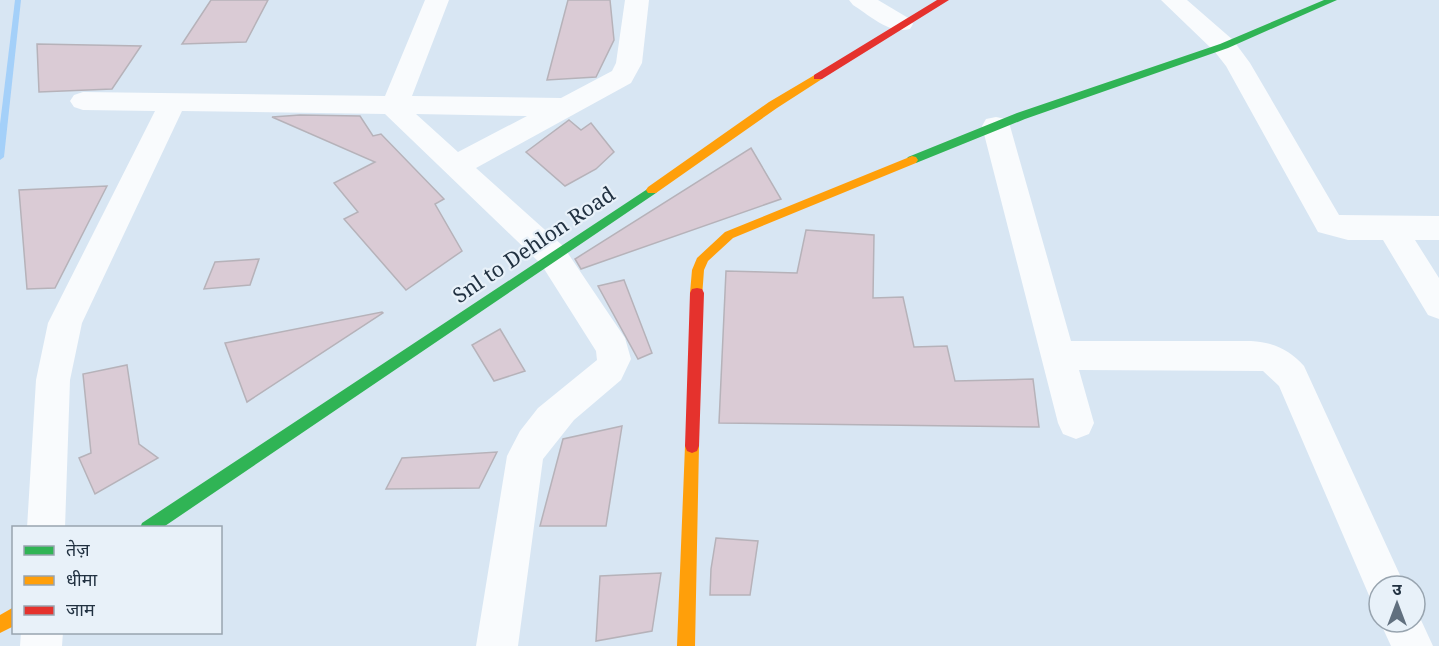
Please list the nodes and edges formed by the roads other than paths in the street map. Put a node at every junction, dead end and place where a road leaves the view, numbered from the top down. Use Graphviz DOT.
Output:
graph roads {
  1 [pos="438,0"];
  2 [pos="638,0"];
  3 [pos="861,0"];
  4 [pos="944,0"];
  5 [pos="1173,0"];
  6 [pos="1332,0"];
  7 [pos="901,24"];
  8 [pos="1224,46"];
  9 [pos="83,101"];
  10 [pos="173,101"];
  11 [pos="396,104"];
  12 [pos="569,107"];
  13 [pos="996,126"];
  14 [pos="455,166"];
  15 [pos="1392,228"];
  16 [pos="1439,228"];
  17 [pos="552,255"];
  18 [pos="1439,306"];
  19 [pos="1058,356"];
  20 [pos="1076,423"];
  21 [pos="46,526"];
  22 [pos="151,526"];
  23 [pos="1380,574"];
  24 [pos="497,646"];
  25 [pos="686,646"];
  1 -- 11 [label="street"];
  2 -- 12 [label="street"];
  3 -- 7 [label="street"];
  4 -- 7 [label="street, Snl to Dehlon Road"];
  5 -- 8 [label="street"];
  6 -- 8 [label="street"];
  7 -- 17 [label="street, Snl to Dehlon Road"];
  8 -- 13 [label="street"];
  8 -- 15 [label="street"];
  9 -- 10 [label="street"];
  10 -- 11 [label="street"];
  10 -- 21 [label="street"];
  11 -- 12 [label="street"];
  11 -- 14 [label="street"];
  12 -- 14 [label="street"];
  13 -- 19 [label="street"];
  13 -- 25 [label="street"];
  14 -- 17 [label="street"];
  15 -- 16 [label="street"];
  15 -- 18 [label="street"];
  17 -- 22 [label="street, Snl to Dehlon Road"];
  17 -- 24 [label="street"];
  19 -- 20 [label="street"];
  19 -- 23 [label="street"];
}
